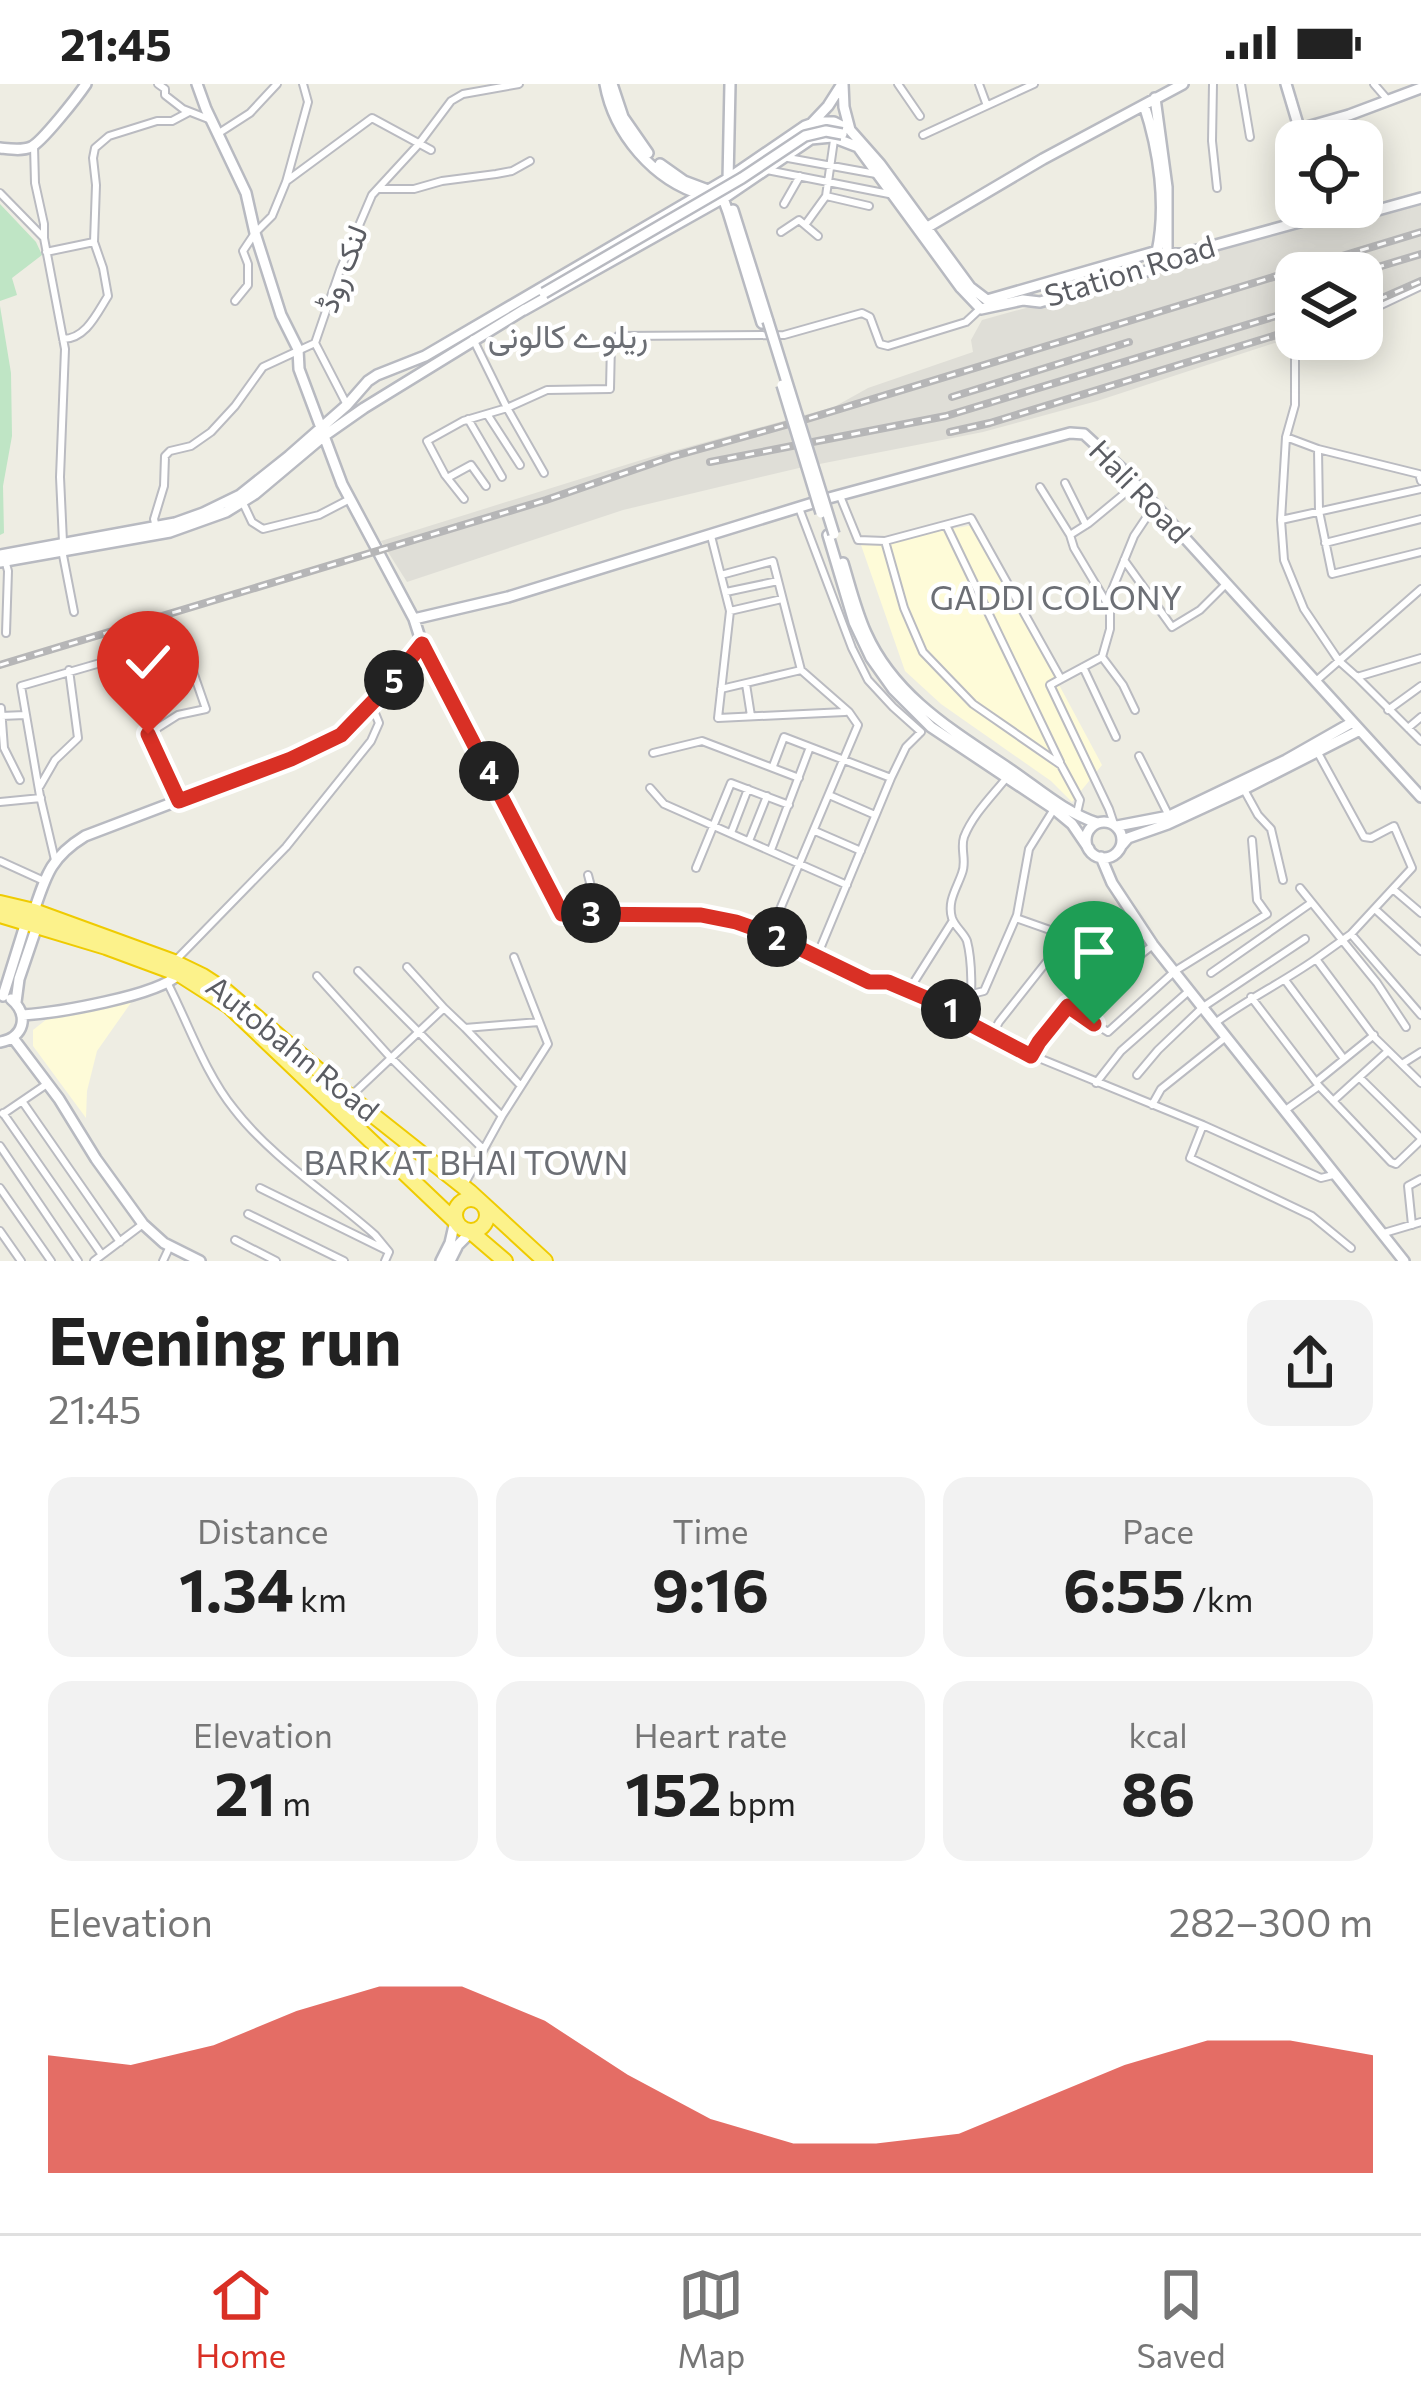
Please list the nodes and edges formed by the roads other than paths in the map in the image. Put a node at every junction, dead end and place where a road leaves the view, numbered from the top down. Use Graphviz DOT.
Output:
graph roads {
  1 [pos="86,84"];
  2 [pos="158,84"];
  3 [pos="197,84"];
  4 [pos="277,84"];
  5 [pos="303,84"];
  6 [pos="519,84"];
  7 [pos="609,84"];
  8 [pos="730,84"];
  9 [pos="842,84"];
  10 [pos="896,84"];
  11 [pos="979,84"];
  12 [pos="1034,84"];
  13 [pos="1183,84"];
  14 [pos="1213,84"];
  15 [pos="1241,84"];
  16 [pos="1286,84"];
  17 [pos="1374,84"];
  18 [pos="1421,88"];
  19 [pos="885,89"];
  20 [pos="1155,98"];
  21 [pos="1387,99"];
  22 [pos="986,104"];
  23 [pos="1144,105"];
  24 [pos="189,112"];
  25 [pos="920,116"];
  26 [pos="211,120"];
  27 [pos="1297,120"];
  28 [pos="1337,120"];
  29 [pos="811,124"];
  30 [pos="219,133"];
  31 [pos="923,135"];
  32 [pos="1250,137"];
  33 [pos="850,138"];
  34 [pos="418,145"];
  35 [pos="34,146"];
  36 [pos="0,148"];
  37 [pos="431,150"];
  38 [pos="784,157"];
  39 [pos="530,161"];
  40 [pos="830,166"];
  41 [pos="766,170"];
  42 [pos="879,175"];
  43 [pos="800,176"];
  44 [pos="729,178"];
  45 [pos="286,182"];
  46 [pos="828,182"];
  47 [pos="674,184"];
  48 [pos="1217,188"];
  49 [pos="379,189"];
  50 [pos="704,192"];
  51 [pos="0,194"];
  52 [pos="893,194"];
  53 [pos="826,196"];
  54 [pos="723,197"];
  55 [pos="1421,198"];
  56 [pos="784,204"];
  57 [pos="869,206"];
  58 [pos="1383,208"];
  59 [pos="658,219"];
  60 [pos="805,225"];
  61 [pos="1275,226"];
  62 [pos="922,230"];
  63 [pos="782,232"];
  64 [pos="255,233"];
  65 [pos="818,236"];
  66 [pos="44,238"];
  67 [pos="94,242"];
  68 [pos="46,252"];
  69 [pos="1162,253"];
  70 [pos="1421,286"];
  71 [pos="235,301"];
  72 [pos="984,304"];
  73 [pos="1383,304"];
  74 [pos="520,306"];
  75 [pos="63,339"];
  76 [pos="473,339"];
  77 [pos="315,343"];
  78 [pos="298,349"];
  79 [pos="1295,360"];
  80 [pos="351,401"];
  81 [pos="364,408"];
  82 [pos="507,408"];
  83 [pos="488,414"];
  84 [pos="467,419"];
  85 [pos="322,432"];
  86 [pos="1286,437"];
  87 [pos="1318,449"];
  88 [pos="520,465"];
  89 [pos="544,473"];
  90 [pos="449,477"];
  91 [pos="502,477"];
  92 [pos="1065,483"];
  93 [pos="1136,484"];
  94 [pos="1421,485"];
  95 [pos="486,486"];
  96 [pos="1040,487"];
  97 [pos="835,497"];
  98 [pos="350,499"];
  99 [pos="464,499"];
  100 [pos="243,503"];
  101 [pos="1154,506"];
  102 [pos="799,508"];
  103 [pos="1319,511"];
  104 [pos="1421,519"];
  105 [pos="1282,520"];
  106 [pos="946,525"];
  107 [pos="1086,525"];
  108 [pos="156,526"];
  109 [pos="831,534"];
  110 [pos="1070,535"];
  111 [pos="711,536"];
  112 [pos="885,541"];
  113 [pos="1325,543"];
  114 [pos="63,547"];
  115 [pos="1421,552"];
  116 [pos="2,559"];
  117 [pos="1124,560"];
  118 [pos="721,575"];
  119 [pos="778,581"];
  120 [pos="1227,583"];
  121 [pos="1421,589"];
  122 [pos="726,592"];
  123 [pos="782,599"];
  124 [pos="1108,607"];
  125 [pos="730,611"];
  126 [pos="74,612"];
  127 [pos="414,619"];
  128 [pos="6,633"];
  129 [pos="422,644"];
  130 [pos="1102,658"];
  131 [pos="1421,658"];
  132 [pos="1340,661"];
  133 [pos="190,663"];
  134 [pos="1083,667"];
  135 [pos="69,670"];
  136 [pos="801,670"];
  137 [pos="1357,677"];
  138 [pos="1061,680"];
  139 [pos="1315,682"];
  140 [pos="746,685"];
  141 [pos="1421,686"];
  142 [pos="721,689"];
  143 [pos="372,706"];
  144 [pos="1135,710"];
  145 [pos="1388,710"];
  146 [pos="1,712"];
  147 [pos="848,712"];
  148 [pos="25,715"];
  149 [pos="752,716"];
  150 [pos="1421,717"];
  151 [pos="1355,727"];
  152 [pos="1408,728"];
  153 [pos="926,729"];
  154 [pos="148,734"];
  155 [pos="1116,736"];
  156 [pos="1421,741"];
  157 [pos="810,747"];
  158 [pos="1316,751"];
  159 [pos="653,753"];
  160 [pos="1139,756"];
  161 [pos="844,760"];
  162 [pos="1061,765"];
  163 [pos="772,767"];
  164 [pos="1007,776"];
  165 [pos="799,778"];
  166 [pos="891,778"];
  167 [pos="20,780"];
  168 [pos="1242,786"];
  169 [pos="650,788"];
  170 [pos="748,789"];
  171 [pos="40,794"];
  172 [pos="830,795"];
  173 [pos="767,796"];
  174 [pos="1421,797"];
  175 [pos="179,801"];
  176 [pos="0,802"];
  177 [pos="789,805"];
  178 [pos="1054,809"];
  179 [pos="875,815"];
  180 [pos="1075,816"];
  181 [pos="1169,816"];
  182 [pos="1097,823"];
  183 [pos="1115,825"];
  184 [pos="713,826"];
  185 [pos="814,831"];
  186 [pos="730,833"];
  187 [pos="749,841"];
  188 [pos="1252,841"];
  189 [pos="1089,849"];
  190 [pos="771,850"];
  191 [pos="861,850"];
  192 [pos="1118,850"];
  193 [pos="1101,857"];
  194 [pos="55,860"];
  195 [pos="0,861"];
  196 [pos="800,863"];
  197 [pos="696,868"];
  198 [pos="588,875"];
  199 [pos="1283,880"];
  200 [pos="44,881"];
  201 [pos="1112,884"];
  202 [pos="847,885"];
  203 [pos="1300,888"];
  204 [pos="1394,890"];
  205 [pos="0,903"];
  206 [pos="1311,903"];
  207 [pos="1376,910"];
  208 [pos="598,913"];
  209 [pos="0,914"];
  210 [pos="562,914"];
  211 [pos="1421,914"];
  212 [pos="1016,918"];
  213 [pos="32,920"];
  214 [pos="953,921"];
  215 [pos="770,934"];
  216 [pos="1351,934"];
  217 [pos="1067,936"];
  218 [pos="1305,939"];
  219 [pos="1341,941"];
  220 [pos="1153,945"];
  221 [pos="1421,951"];
  222 [pos="817,956"];
  223 [pos="514,957"];
  224 [pos="1316,959"];
  225 [pos="407,967"];
  226 [pos="358,971"];
  227 [pos="1175,971"];
  228 [pos="174,973"];
  229 [pos="1211,973"];
  230 [pos="1116,974"];
  231 [pos="317,976"];
  232 [pos="1285,980"];
  233 [pos="909,990"];
  234 [pos="1190,990"];
  235 [pos="971,994"];
  236 [pos="2,996"];
  237 [pos="1251,997"];
  238 [pos="16,1002"];
  239 [pos="1068,1006"];
  240 [pos="1204,1007"];
  241 [pos="444,1008"];
  242 [pos="23,1015"];
  243 [pos="1421,1015"];
  244 [pos="968,1016"];
  245 [pos="539,1022"];
  246 [pos="1215,1023"];
  247 [pos="1406,1027"];
  248 [pos="465,1028"];
  249 [pos="419,1032"];
  250 [pos="1374,1035"];
  251 [pos="992,1036"];
  252 [pos="1226,1037"];
  253 [pos="14,1038"];
  254 [pos="0,1042"];
  255 [pos="1388,1051"];
  256 [pos="1421,1052"];
  257 [pos="1031,1056"];
  258 [pos="392,1058"];
  259 [pos="1344,1059"];
  260 [pos="1402,1064"];
  261 [pos="1137,1076"];
  262 [pos="1360,1078"];
  263 [pos="1096,1083"];
  264 [pos="1421,1083"];
  265 [pos="48,1084"];
  266 [pos="1317,1084"];
  267 [pos="520,1086"];
  268 [pos="350,1097"];
  269 [pos="22,1101"];
  270 [pos="1334,1101"];
  271 [pos="1152,1105"];
  272 [pos="366,1108"];
  273 [pos="1284,1111"];
  274 [pos="2,1114"];
  275 [pos="502,1116"];
  276 [pos="353,1125"];
  277 [pos="1203,1125"];
  278 [pos="1421,1139"];
  279 [pos="0,1146"];
  280 [pos="483,1150"];
  281 [pos="1333,1175"];
  282 [pos="1421,1179"];
  283 [pos="463,1187"];
  284 [pos="0,1188"];
  285 [pos="260,1188"];
  286 [pos="482,1203"];
  287 [pos="248,1214"];
  288 [pos="455,1220"];
  289 [pos="143,1224"];
  290 [pos="1416,1224"];
  291 [pos="0,1231"];
  292 [pos="471,1232"];
  293 [pos="1381,1234"];
  294 [pos="235,1240"];
  295 [pos="120,1242"];
  296 [pos="170,1246"];
  297 [pos="1351,1248"];
  298 [pos="102,1255"];
  299 [pos="387,1256"];
  300 [pos="21,1261"];
  301 [pos="51,1261"];
  302 [pos="78,1261"];
  303 [pos="94,1261"];
  304 [pos="163,1261"];
  305 [pos="200,1261"];
  306 [pos="276,1261"];
  307 [pos="344,1261"];
  308 [pos="446,1261"];
  309 [pos="505,1261"];
  310 [pos="545,1261"];
  311 [pos="1404,1261"];
  1 -- 35 [label="street"];
  2 -- 24 [label="street"];
  3 -- 26 [label="street"];
  4 -- 30 [label="street"];
  5 -- 45 [label="street"];
  6 -- 34 [label="street, لنک روڈ"];
  7 -- 47 [label="street"];
  7 -- 50 [label="street"];
  8 -- 44 [label="street"];
  9 -- 29 [label="street"];
  9 -- 33 [label="street"];
  10 -- 19 [label="street"];
  10 -- 25 [label="street"];
  11 -- 22 [label="street"];
  12 -- 22 [label="street"];
  13 -- 20 [label="street"];
  14 -- 48 [label="street"];
  15 -- 32 [label="street"];
  16 -- 27 [label="street"];
  17 -- 21 [label="street"];
  18 -- 21 [label="street"];
  20 -- 23 [label="street"];
  20 -- 69 [label="street"];
  21 -- 28 [label="street"];
  22 -- 31 [label="street"];
  23 -- 62 [label="street"];
  23 -- 69 [label="street"];
  24 -- 26 [label="street"];
  24 -- 67 [label="street"];
  26 -- 30 [label="street"];
  29 -- 33 [label="street"];
  29 -- 44 [label="street"];
  30 -- 64 [label="street"];
  33 -- 38 [label="street"];
  33 -- 40 [label="street"];
  33 -- 42 [label="street"];
  33 -- 62 [label="street"];
  33 -- 74 [label="street, bridge"];
  34 -- 37 [label="street"];
  34 -- 45 [label="street"];
  34 -- 49 [label="street, لنک روڈ"];
  35 -- 36 [label="street"];
  35 -- 66 [label="street"];
  38 -- 40 [label="street"];
  38 -- 41 [label="street"];
  39 -- 49 [label="street"];
  40 -- 42 [label="street"];
  40 -- 46 [label="street"];
  41 -- 43 [label="street"];
  41 -- 54 [label="street"];
  42 -- 52 [label="street"];
  43 -- 46 [label="street"];
  43 -- 56 [label="street"];
  44 -- 50 [label="street"];
  44 -- 54 [label="street"];
  45 -- 64 [label="street"];
  46 -- 52 [label="street"];
  46 -- 53 [label="street"];
  47 -- 50 [label="street"];
  47 -- 59 [label="street"];
  49 -- 77 [label="street, لنک روڈ"];
  50 -- 54 [label="street"];
  50 -- 59 [label="street"];
  51 -- 66 [label="street"];
  52 -- 62 [label="street"];
  53 -- 57 [label="street"];
  53 -- 60 [label="street"];
  54 -- 74 [label="street"];
  54 -- 109 [label="street, bridge"];
  55 -- 58 [label="street, Station Road"];
  59 -- 74 [label="street"];
  60 -- 63 [label="street"];
  60 -- 65 [label="street"];
  61 -- 69 [label="street, Station Road"];
  62 -- 72 [label="street"];
  64 -- 71 [label="street"];
  64 -- 78 [label="street"];
  66 -- 68 [label="street"];
  67 -- 68 [label="street"];
  67 -- 75 [label="street"];
  68 -- 75 [label="street"];
  69 -- 72 [label="street, Station Road"];
  70 -- 73 [label="street"];
  72 -- 82 [label="street"];
  74 -- 76 [label="street"];
  74 -- 80 [label="street"];
  75 -- 114 [label="street"];
  76 -- 81 [label="street"];
  76 -- 82 [label="street"];
  77 -- 78 [label="street, لنک روڈ"];
  77 -- 80 [label="street"];
  78 -- 85 [label="street"];
  78 -- 108 [label="street, لنک روڈ"];
  79 -- 86 [label="street"];
  80 -- 81 [label="street"];
  80 -- 85 [label="street"];
  81 -- 85 [label="street"];
  82 -- 83 [label="street"];
  82 -- 89 [label="street"];
  83 -- 84 [label="street"];
  83 -- 88 [label="street"];
  84 -- 90 [label="street"];
  84 -- 91 [label="street"];
  85 -- 98 [label="street"];
  85 -- 100 [label="street"];
  85 -- 108 [label="street"];
  86 -- 87 [label="street"];
  86 -- 105 [label="street"];
  87 -- 94 [label="street"];
  87 -- 103 [label="street"];
  90 -- 95 [label="street"];
  90 -- 99 [label="street"];
  92 -- 107 [label="street"];
  93 -- 97 [label="street, Hali Road"];
  93 -- 101 [label="street, Hali Road"];
  93 -- 107 [label="street"];
  94 -- 103 [label="street"];
  96 -- 110 [label="street"];
  97 -- 102 [label="street"];
  97 -- 112 [label="street"];
  98 -- 100 [label="street"];
  98 -- 127 [label="street"];
  100 -- 114 [label="street"];
  101 -- 117 [label="street"];
  101 -- 120 [label="street, Hali Road"];
  102 -- 111 [label="street"];
  102 -- 153 [label="street"];
  103 -- 105 [label="street"];
  103 -- 113 [label="street"];
  104 -- 113 [label="street"];
  105 -- 132 [label="street"];
  106 -- 112 [label="street"];
  106 -- 138 [label="street"];
  106 -- 162 [label="street"];
  107 -- 110 [label="street"];
  108 -- 114 [label="street"];
  109 -- 153 [label="street"];
  109 -- 180 [label="street"];
  110 -- 124 [label="street"];
  111 -- 118 [label="street"];
  111 -- 127 [label="street"];
  112 -- 162 [label="street"];
  113 -- 115 [label="street"];
  114 -- 116 [label="street"];
  114 -- 126 [label="street"];
  116 -- 128 [label="street"];
  117 -- 120 [label="street"];
  117 -- 124 [label="street"];
  118 -- 119 [label="street"];
  118 -- 122 [label="street"];
  119 -- 122 [label="street"];
  119 -- 123 [label="street"];
  120 -- 139 [label="street, Hali Road"];
  121 -- 132 [label="street"];
  122 -- 125 [label="street"];
  123 -- 125 [label="street"];
  123 -- 136 [label="street"];
  124 -- 130 [label="street"];
  125 -- 142 [label="street"];
  127 -- 129 [label="street"];
  129 -- 143 [label="street"];
  129 -- 210 [label="street"];
  130 -- 134 [label="street"];
  130 -- 144 [label="street"];
  131 -- 137 [label="street"];
  132 -- 137 [label="street"];
  132 -- 139 [label="street"];
  133 -- 154 [label="street"];
  134 -- 138 [label="street"];
  134 -- 155 [label="street"];
  135 -- 148 [label="street"];
  135 -- 154 [label="street"];
  135 -- 171 [label="street"];
  136 -- 140 [label="street"];
  136 -- 147 [label="street"];
  137 -- 145 [label="street"];
  138 -- 183 [label="street"];
  139 -- 151 [label="street, Hali Road"];
  140 -- 142 [label="street"];
  140 -- 149 [label="street"];
  141 -- 145 [label="street"];
  142 -- 149 [label="street"];
  143 -- 175 [label="street"];
  143 -- 228 [label="street"];
  145 -- 152 [label="street"];
  146 -- 148 [label="street"];
  146 -- 167 [label="street"];
  147 -- 149 [label="street"];
  147 -- 161 [label="street"];
  148 -- 171 [label="street"];
  150 -- 152 [label="street"];
  151 -- 158 [label="street"];
  151 -- 168 [label="street"];
  151 -- 174 [label="street, Hali Road"];
  152 -- 156 [label="street"];
  153 -- 164 [label="street"];
  153 -- 166 [label="street"];
  154 -- 175 [label="street"];
  157 -- 161 [label="street"];
  157 -- 163 [label="street"];
  157 -- 165 [label="street"];
  158 -- 168 [label="street"];
  158 -- 204 [label="street"];
  159 -- 163 [label="street"];
  160 -- 181 [label="street"];
  161 -- 166 [label="street"];
  161 -- 172 [label="street"];
  162 -- 180 [label="street"];
  163 -- 165 [label="street"];
  164 -- 178 [label="street"];
  164 -- 214 [label="street"];
  165 -- 177 [label="street"];
  166 -- 179 [label="street"];
  168 -- 181 [label="street"];
  168 -- 192 [label="street"];
  168 -- 199 [label="street"];
  169 -- 184 [label="street"];
  170 -- 173 [label="street"];
  170 -- 184 [label="street"];
  170 -- 186 [label="street"];
  171 -- 176 [label="street"];
  171 -- 194 [label="street"];
  172 -- 179 [label="street"];
  172 -- 185 [label="street"];
  173 -- 177 [label="street"];
  173 -- 187 [label="street"];
  175 -- 194 [label="street"];
  177 -- 190 [label="street"];
  178 -- 189 [label="street"];
  178 -- 212 [label="street"];
  179 -- 191 [label="street"];
  180 -- 182 [label="street"];
  181 -- 183 [label="street"];
  182 -- 183 [label="street"];
  182 -- 189 [label="street"];
  183 -- 192 [label="street"];
  184 -- 186 [label="street"];
  184 -- 197 [label="street"];
  185 -- 191 [label="street"];
  185 -- 196 [label="street"];
  186 -- 187 [label="street"];
  187 -- 190 [label="street"];
  188 -- 227 [label="street"];
  189 -- 193 [label="street"];
  190 -- 196 [label="street"];
  191 -- 202 [label="street"];
  192 -- 193 [label="street"];
  192 -- 201 [label="street"];
  193 -- 201 [label="street"];
  194 -- 200 [label="street"];
  195 -- 200 [label="street"];
  196 -- 202 [label="street"];
  196 -- 215 [label="street"];
  198 -- 208 [label="street"];
  200 -- 213 [label="street"];
  201 -- 220 [label="street"];
  202 -- 222 [label="street"];
  203 -- 206 [label="street"];
  204 -- 207 [label="street"];
  204 -- 211 [label="street"];
  205 -- 213 [label="highway, Autobahn Road"];
  206 -- 219 [label="street"];
  206 -- 229 [label="street"];
  207 -- 216 [label="street"];
  207 -- 221 [label="street"];
  208 -- 210 [label="street"];
  208 -- 215 [label="street"];
  209 -- 213 [label="highway, Autobahn Road"];
  212 -- 217 [label="street"];
  212 -- 235 [label="street"];
  213 -- 228 [label="highway, Autobahn Road"];
  213 -- 236 [label="street"];
  213 -- 238 [label="street"];
  214 -- 233 [label="street"];
  214 -- 235 [label="street"];
  215 -- 222 [label="street"];
  216 -- 219 [label="street"];
  216 -- 243 [label="street"];
  217 -- 230 [label="street"];
  217 -- 251 [label="street"];
  218 -- 240 [label="street"];
  219 -- 224 [label="street"];
  219 -- 247 [label="street"];
  220 -- 227 [label="street"];
  220 -- 230 [label="street"];
  222 -- 233 [label="street"];
  223 -- 245 [label="street"];
  224 -- 232 [label="street"];
  224 -- 250 [label="street"];
  225 -- 241 [label="street"];
  226 -- 249 [label="street"];
  227 -- 234 [label="street"];
  227 -- 239 [label="street"];
  228 -- 242 [label="street"];
  228 -- 268 [label="highway, Autobahn Road"];
  228 -- 276 [label="highway, Autobahn Road"];
  228 -- 299 [label="street"];
  230 -- 239 [label="street"];
  231 -- 258 [label="street"];
  232 -- 237 [label="street"];
  232 -- 259 [label="street"];
  233 -- 244 [label="street"];
  234 -- 240 [label="street"];
  234 -- 263 [label="street"];
  235 -- 244 [label="street"];
  236 -- 238 [label="street"];
  237 -- 246 [label="street"];
  237 -- 266 [label="street"];
  238 -- 242 [label="street"];
  239 -- 257 [label="street"];
  240 -- 246 [label="street"];
  240 -- 261 [label="street"];
  241 -- 248 [label="street"];
  241 -- 249 [label="street"];
  242 -- 253 [label="street"];
  244 -- 251 [label="street"];
  245 -- 248 [label="street"];
  245 -- 267 [label="street"];
  246 -- 252 [label="street"];
  248 -- 267 [label="street"];
  249 -- 258 [label="street"];
  249 -- 275 [label="street"];
  250 -- 255 [label="street"];
  250 -- 259 [label="street"];
  251 -- 257 [label="street"];
  252 -- 271 [label="street"];
  252 -- 273 [label="street"];
  253 -- 254 [label="street"];
  253 -- 265 [label="street"];
  255 -- 260 [label="street"];
  255 -- 262 [label="street"];
  256 -- 260 [label="street"];
  257 -- 263 [label="street"];
  258 -- 268 [label="street"];
  258 -- 280 [label="street"];
  259 -- 266 [label="street"];
  260 -- 264 [label="street"];
  262 -- 270 [label="street"];
  262 -- 278 [label="street"];
  263 -- 271 [label="street"];
  265 -- 269 [label="street"];
  265 -- 289 [label="street"];
  266 -- 270 [label="street"];
  266 -- 273 [label="street"];
  267 -- 275 [label="street"];
  268 -- 272 [label="highway, Autobahn Road"];
  269 -- 274 [label="street"];
  269 -- 295 [label="street"];
  270 -- 278 [label="street"];
  271 -- 277 [label="street"];
  272 -- 276 [label="highway"];
  272 -- 283 [label="highway, Autobahn Road"];
  273 -- 281 [label="street"];
  274 -- 298 [label="street"];
  275 -- 280 [label="street"];
  276 -- 288 [label="highway, Autobahn Road"];
  277 -- 281 [label="street"];
  277 -- 297 [label="street"];
  279 -- 302 [label="street"];
  280 -- 283 [label="street"];
  281 -- 293 [label="street"];
  282 -- 290 [label="street"];
  283 -- 286 [label="highway, Autobahn Road"];
  284 -- 301 [label="street"];
  285 -- 299 [label="street"];
  286 -- 288 [label="highway"];
  286 -- 292 [label="highway"];
  286 -- 310 [label="highway, Autobahn Road"];
  287 -- 307 [label="street"];
  288 -- 292 [label="highway"];
  288 -- 308 [label="street"];
  289 -- 295 [label="street"];
  289 -- 296 [label="street"];
  290 -- 293 [label="street"];
  291 -- 300 [label="street"];
  292 -- 308 [label="street"];
  292 -- 309 [label="highway"];
  293 -- 311 [label="street"];
  294 -- 306 [label="street"];
  295 -- 298 [label="street"];
  296 -- 304 [label="street"];
  296 -- 305 [label="street"];
  298 -- 303 [label="street"];
}
